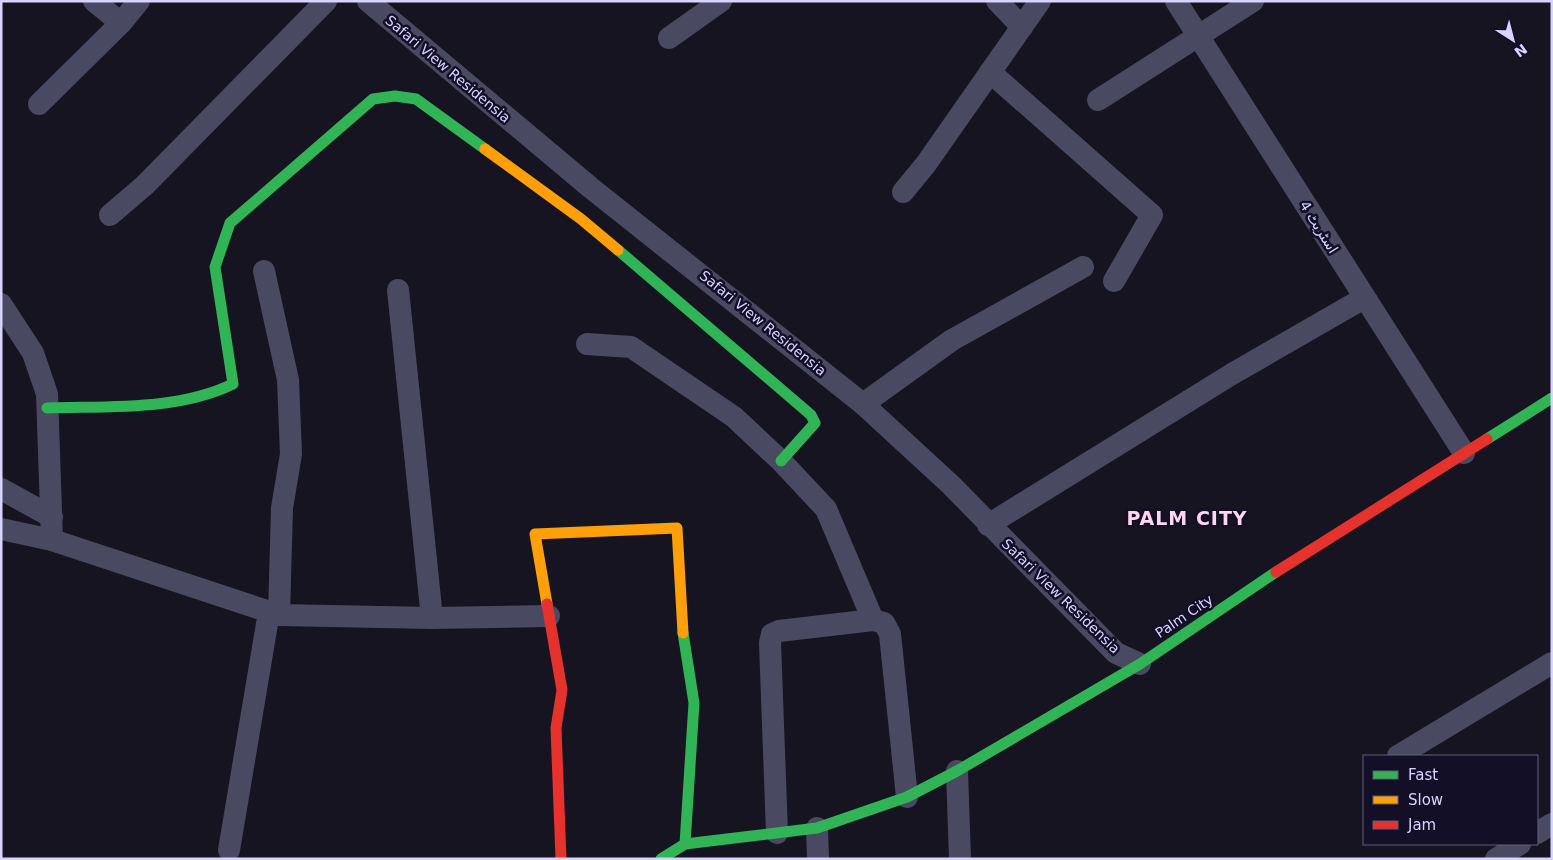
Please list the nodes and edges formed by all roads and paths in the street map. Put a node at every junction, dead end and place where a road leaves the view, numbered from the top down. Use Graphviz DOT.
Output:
graph roads {
  1 [pos="94,1"];
  2 [pos="139,1"];
  3 [pos="326,1"];
  4 [pos="368,1"];
  5 [pos="721,1"];
  6 [pos="997,1"];
  7 [pos="1040,1"];
  8 [pos="1176,1"];
  9 [pos="1253,1"];
  10 [pos="121,23"];
  11 [pos="1022,27"];
  12 [pos="1198,35"];
  13 [pos="670,38"];
  14 [pos="990,72"];
  15 [pos="1098,100"];
  16 [pos="39,104"];
  17 [pos="903,192"];
  18 [pos="110,215"];
  19 [pos="1084,267"];
  20 [pos="264,271"];
  21 [pos="1114,282"];
  22 [pos="398,290"];
  23 [pos="1364,298"];
  24 [pos="1,304"];
  25 [pos="587,344"];
  26 [pos="1552,398"];
  27 [pos="863,404"];
  28 [pos="47,408"];
  29 [pos="1464,453"];
  30 [pos="781,461"];
  31 [pos="1,489"];
  32 [pos="52,517"];
  33 [pos="988,525"];
  34 [pos="1,529"];
  35 [pos="52,540"];
  36 [pos="274,613"];
  37 [pos="549,616"];
  38 [pos="432,618"];
  39 [pos="872,620"];
  40 [pos="1552,663"];
  41 [pos="1140,664"];
  42 [pos="1400,755"];
  43 [pos="957,771"];
  44 [pos="907,797"];
  45 [pos="1552,824"];
  46 [pos="817,828"];
  47 [pos="1538,832"];
  48 [pos="777,833"];
  49 [pos="685,844"];
  50 [pos="1518,845"];
  51 [pos="229,850"];
  52 [pos="561,859"];
  53 [pos="661,859"];
  54 [pos="818,859"];
  55 [pos="960,859"];
  56 [pos="1496,859"];
  1 -- 10 [label="street"];
  2 -- 10 [label="street"];
  3 -- 18 [label="street"];
  4 -- 27 [label="street, Safari View Residensia"];
  5 -- 13 [label="street"];
  6 -- 11 [label="street"];
  7 -- 11 [label="street"];
  8 -- 12 [label="street, اسٹریٹ 4"];
  9 -- 12 [label="street"];
  10 -- 16 [label="street"];
  11 -- 14 [label="street"];
  12 -- 15 [label="street"];
  12 -- 23 [label="street, اسٹریٹ 4"];
  14 -- 17 [label="street"];
  14 -- 21 [label="street"];
  19 -- 27 [label="street"];
  20 -- 36 [label="street"];
  22 -- 38 [label="street"];
  23 -- 29 [label="street, اسٹریٹ 4"];
  23 -- 33 [label="street"];
  24 -- 28 [label="street"];
  25 -- 30 [label="street"];
  26 -- 29 [label="street, Palm City"];
  27 -- 33 [label="street, Safari View Residensia"];
  28 -- 30 [label="street"];
  28 -- 32 [label="street"];
  29 -- 41 [label="street, Palm City"];
  30 -- 39 [label="street"];
  31 -- 32 [label="street"];
  32 -- 35 [label="street"];
  33 -- 41 [label="street, Safari View Residensia"];
  34 -- 35 [label="street"];
  35 -- 36 [label="street"];
  36 -- 38 [label="street"];
  36 -- 51 [label="street"];
  37 -- 38 [label="street"];
  37 -- 49 [label="street"];
  37 -- 52 [label="street"];
  39 -- 44 [label="street"];
  39 -- 48 [label="street"];
  40 -- 42 [label="street"];
  41 -- 43 [label="street, Palm City"];
  43 -- 44 [label="street, Palm City"];
  43 -- 55 [label="street"];
  44 -- 46 [label="street, Palm City"];
  45 -- 47 [label="street"];
  46 -- 48 [label="street, Palm City"];
  46 -- 54 [label="street"];
  48 -- 49 [label="street, Palm City"];
  49 -- 53 [label="street"];
  50 -- 56 [label="street"];
}
